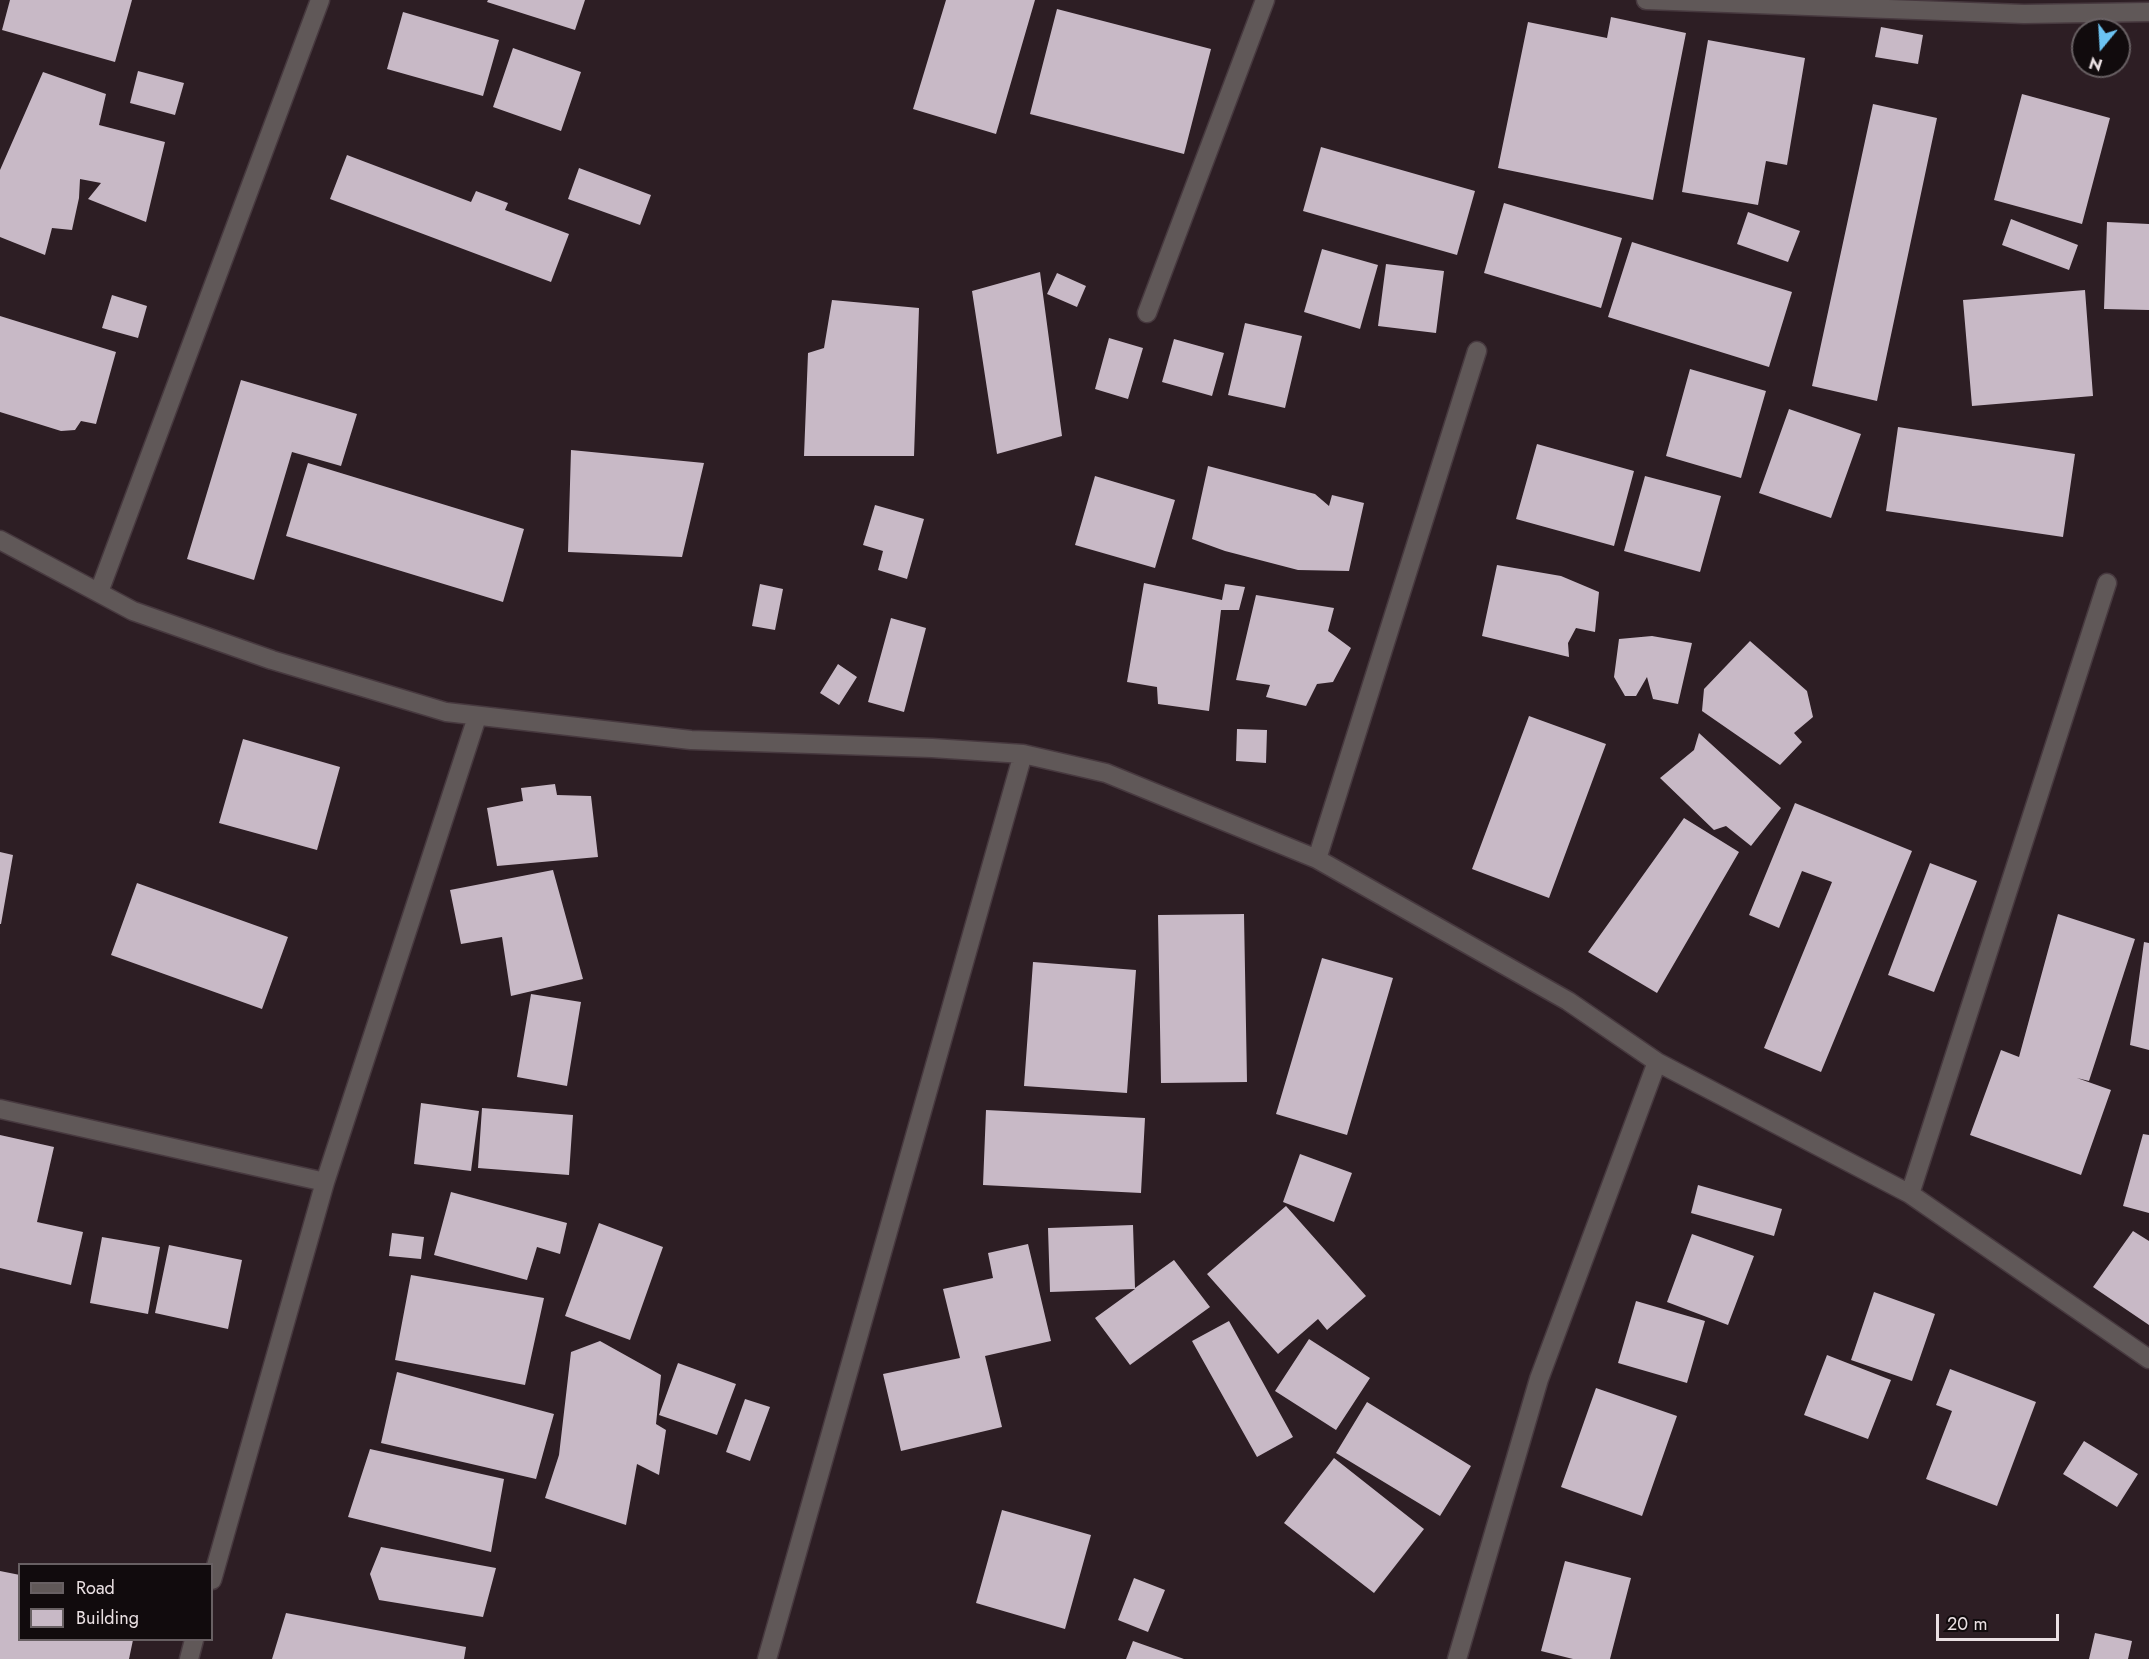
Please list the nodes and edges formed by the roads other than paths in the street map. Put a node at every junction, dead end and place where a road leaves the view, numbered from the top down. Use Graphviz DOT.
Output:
graph roads {
  1 [pos="320,0"];
  2 [pos="1265,0"];
  3 [pos="1646,0"];
  4 [pos="2149,12"];
  5 [pos="1147,313"];
  6 [pos="1477,351"];
  7 [pos="0,540"];
  8 [pos="2107,583"];
  9 [pos="99,592"];
  10 [pos="477,717"];
  11 [pos="1023,754"];
  12 [pos="1317,859"];
  13 [pos="1658,1062"];
  14 [pos="0,1109"];
  15 [pos="325,1182"];
  16 [pos="1910,1194"];
  17 [pos="2149,1359"];
  18 [pos="213,1576"];
  19 [pos="194,1641"];
  20 [pos="189,1659"];
  21 [pos="767,1659"];
  22 [pos="1457,1659"];
  1 -- 9 [label="street"];
  2 -- 5 [label="street"];
  3 -- 4 [label="street"];
  6 -- 12 [label="street"];
  7 -- 9 [label="street"];
  8 -- 16 [label="street"];
  9 -- 10 [label="street"];
  10 -- 11 [label="street"];
  10 -- 15 [label="street"];
  11 -- 12 [label="street"];
  11 -- 21 [label="street"];
  12 -- 13 [label="street"];
  13 -- 16 [label="street"];
  13 -- 22 [label="street"];
  14 -- 15 [label="street"];
  15 -- 18 [label="street"];
  16 -- 17 [label="street"];
  19 -- 20 [label="street"];
}
